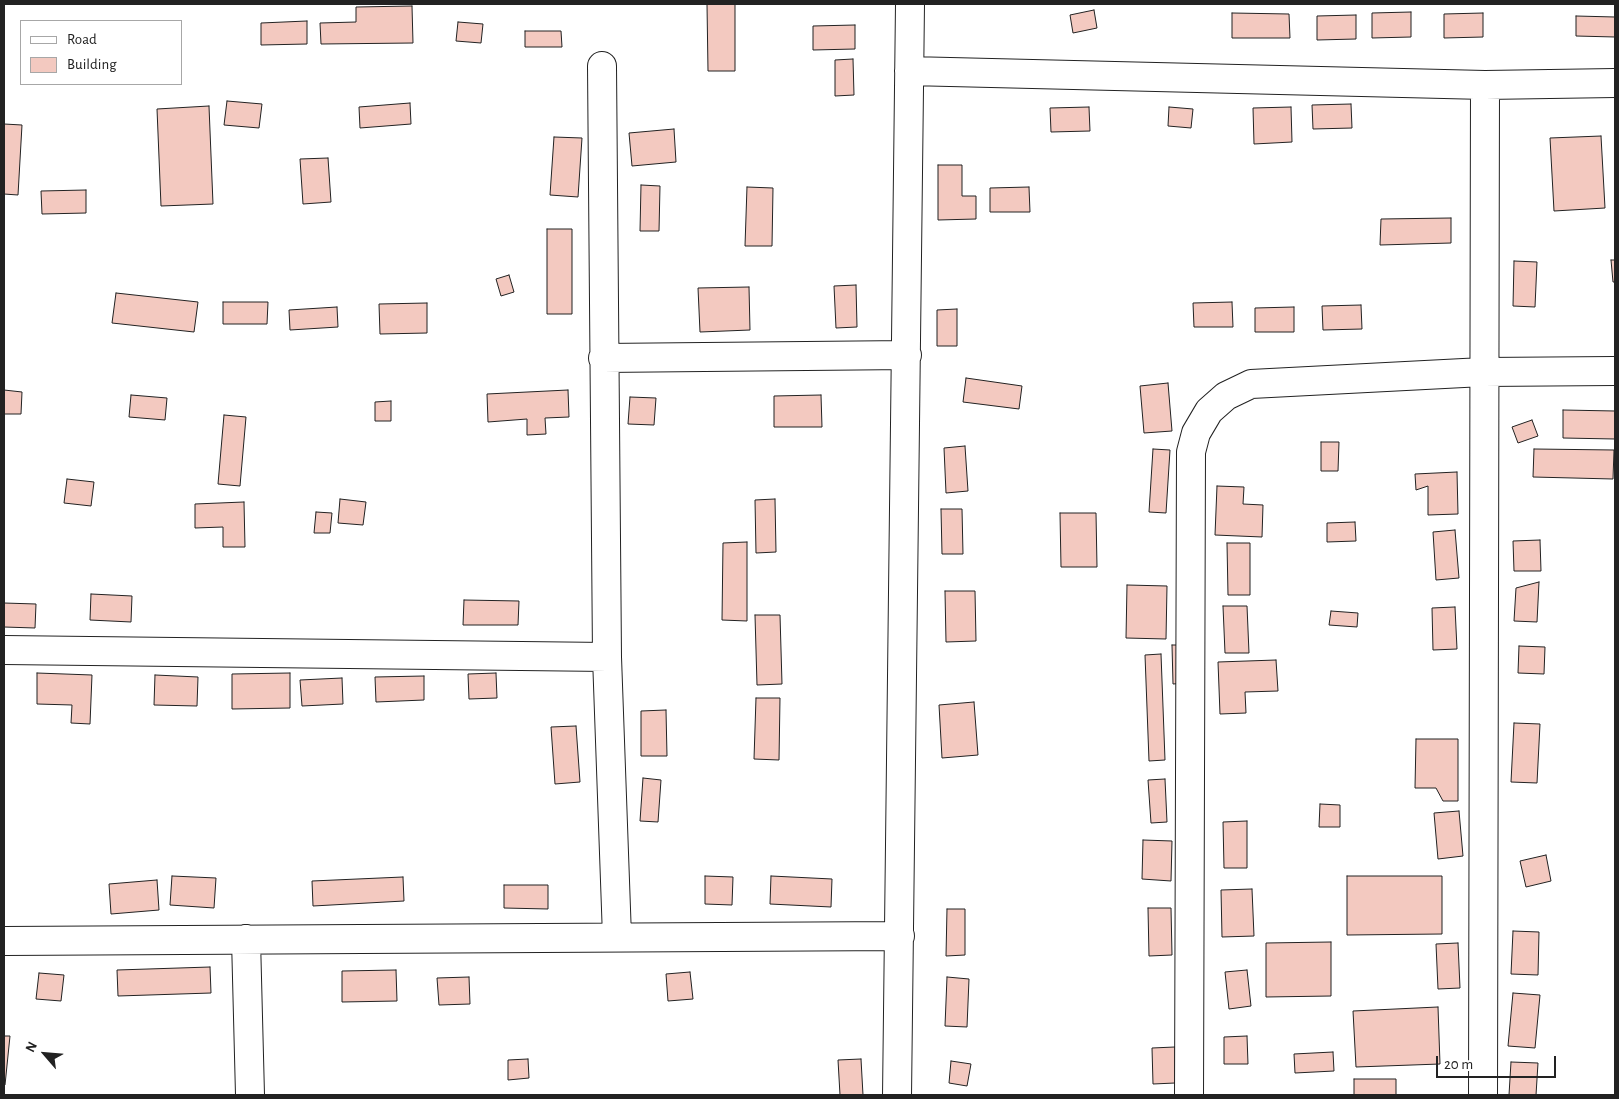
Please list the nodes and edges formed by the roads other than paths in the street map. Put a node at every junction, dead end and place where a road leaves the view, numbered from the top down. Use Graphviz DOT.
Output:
graph roads {
  1 [pos="910,4"];
  2 [pos="602,66"];
  3 [pos="909,71"];
  4 [pos="1615,83"];
  5 [pos="1485,85"];
  6 [pos="907,355"];
  7 [pos="604,358"];
  8 [pos="1615,371"];
  9 [pos="1483,372"];
  10 [pos="4,650"];
  11 [pos="607,657"];
  12 [pos="900,936"];
  13 [pos="617,937"];
  14 [pos="246,939"];
  15 [pos="4,941"];
  16 [pos="250,1095"];
  17 [pos="897,1095"];
  18 [pos="1189,1095"];
  19 [pos="1483,1095"];
  1 -- 3 [label="street"];
  2 -- 7 [label="street"];
  3 -- 5 [label="street"];
  3 -- 6 [label="street"];
  4 -- 5 [label="street"];
  5 -- 9 [label="street"];
  6 -- 7 [label="street"];
  6 -- 12 [label="street"];
  7 -- 11 [label="street"];
  8 -- 9 [label="street"];
  9 -- 18 [label="street"];
  9 -- 19 [label="street"];
  10 -- 11 [label="street"];
  11 -- 13 [label="street"];
  12 -- 13 [label="street"];
  12 -- 17 [label="street"];
  13 -- 14 [label="street"];
  14 -- 15 [label="street"];
  14 -- 16 [label="street"];
}
